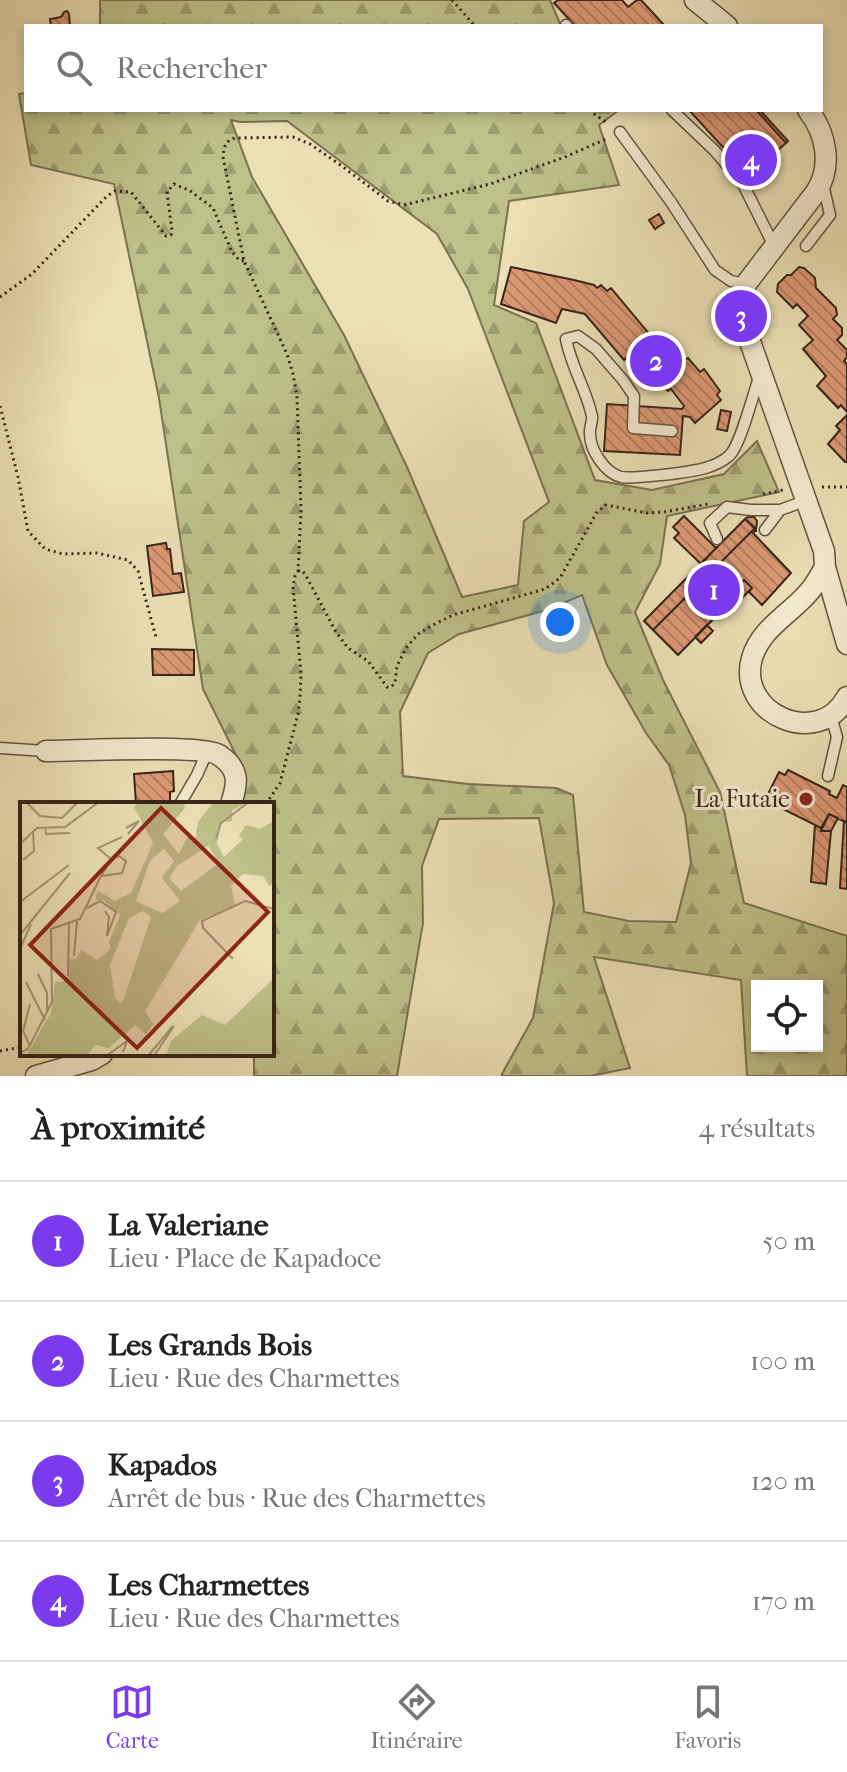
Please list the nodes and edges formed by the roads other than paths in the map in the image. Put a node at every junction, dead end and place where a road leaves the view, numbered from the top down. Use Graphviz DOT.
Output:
graph roads {
  1 [pos="695,0"];
  2 [pos="725,24"];
  3 [pos="674,112"];
  4 [pos="810,112"];
  5 [pos="620,132"];
  6 [pos="822,182"];
  7 [pos="774,246"];
  8 [pos="806,246"];
  9 [pos="746,284"];
  10 [pos="761,374"];
  11 [pos="672,431"];
  12 [pos="810,494"];
  13 [pos="780,510"];
  14 [pos="765,530"];
  15 [pos="717,539"];
  16 [pos="825,567"];
  17 [pos="847,644"];
  18 [pos="847,697"];
  19 [pos="831,716"];
  20 [pos="0,748"];
  21 [pos="46,751"];
  22 [pos="207,752"];
  23 [pos="828,776"];
  24 [pos="181,802"];
  25 [pos="232,802"];
  26 [pos="99,1056"];
  27 [pos="36,1076"];
  1 -- 2 [label="street"];
  3 -- 7 [label="lane"];
  4 -- 6 [label="street"];
  5 -- 9 [label="lane"];
  6 -- 7 [label="street"];
  6 -- 8 [label="lane"];
  7 -- 9 [label="street"];
  9 -- 10 [label="street"];
  10 -- 11 [label="lane"];
  10 -- 12 [label="street"];
  12 -- 13 [label="lane"];
  12 -- 16 [label="street"];
  13 -- 14 [label="lane"];
  13 -- 15 [label="lane"];
  16 -- 17 [label="street"];
  16 -- 19 [label="street"];
  18 -- 19 [label="street"];
  19 -- 23 [label="lane"];
  20 -- 21 [label="lane"];
  21 -- 22 [label="street"];
  22 -- 24 [label="lane"];
  22 -- 25 [label="street"];
  26 -- 27 [label="street"];
}
